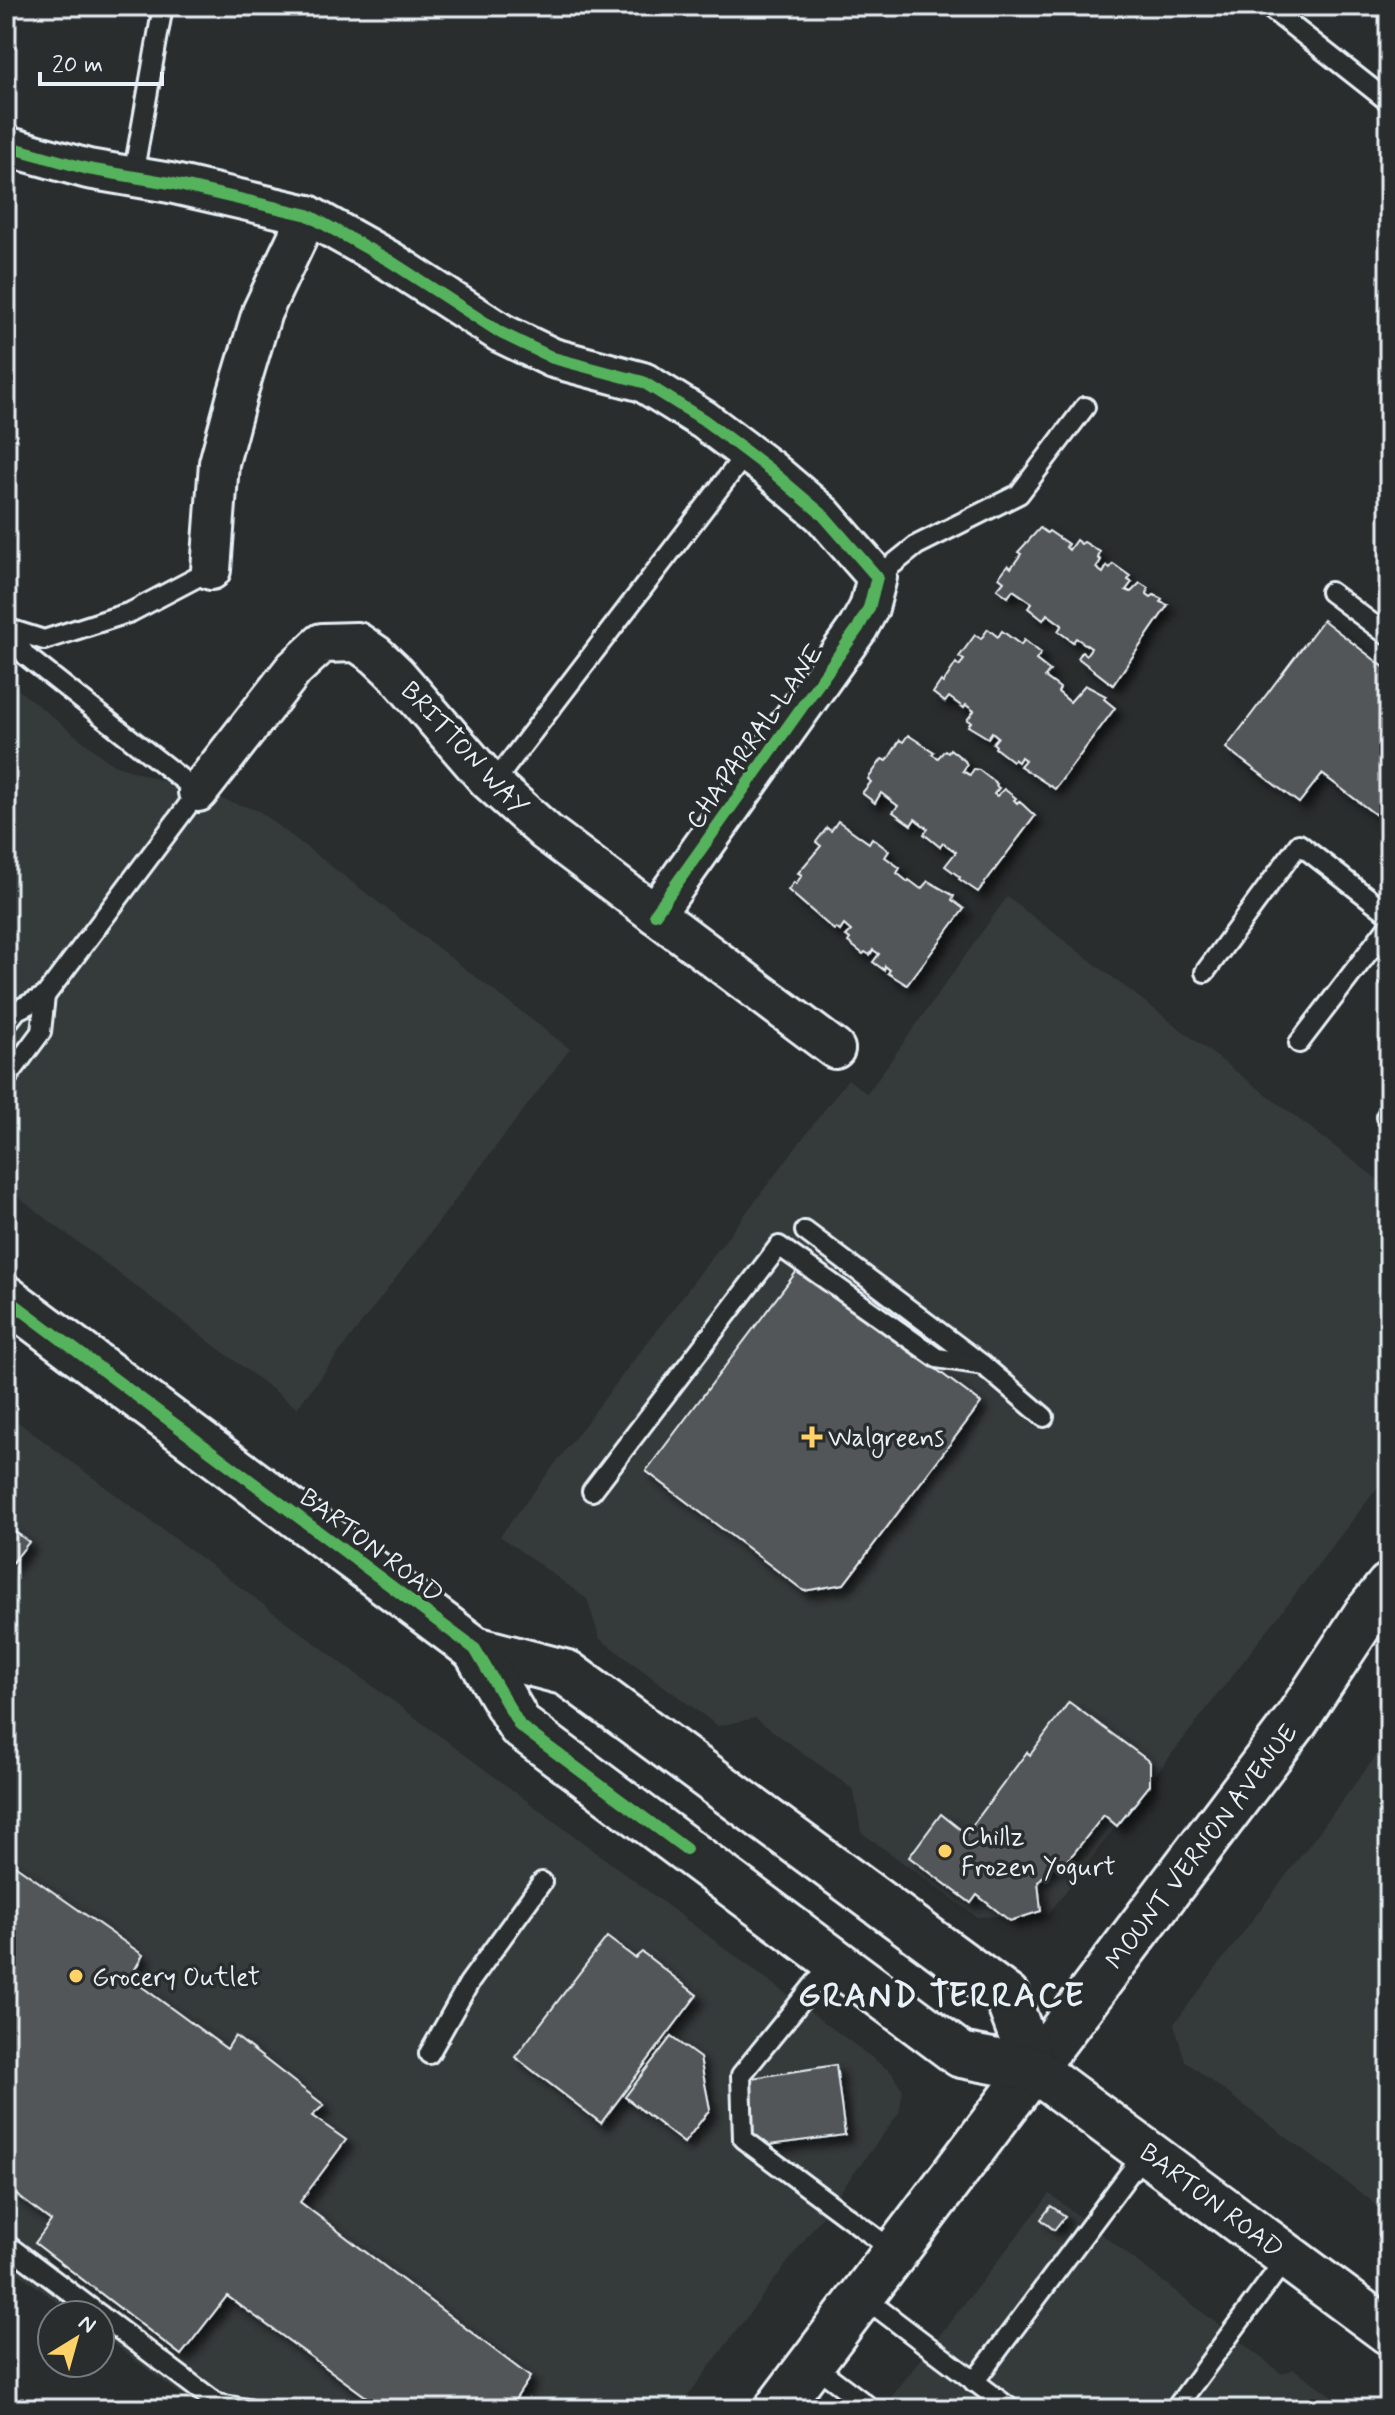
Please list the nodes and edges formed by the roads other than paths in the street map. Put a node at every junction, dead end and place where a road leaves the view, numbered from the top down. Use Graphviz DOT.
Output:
graph roads {
  1 [pos="163,6"];
  2 [pos="1267,6"];
  3 [pos="1389,102"];
  4 [pos="6,146"];
  5 [pos="133,176"];
  6 [pos="308,215"];
  7 [pos="1085,407"];
  8 [pos="747,452"];
  9 [pos="211,570"];
  10 [pos="877,577"];
  11 [pos="1330,592"];
  12 [pos="7,628"];
  13 [pos="1389,636"];
  14 [pos="492,785"];
  15 [pos="198,792"];
  16 [pos="655,914"];
  17 [pos="1389,914"];
  18 [pos="1389,925"];
  19 [pos="1205,972"];
  20 [pos="45,996"];
  21 [pos="6,1024"];
  22 [pos="1299,1043"];
  23 [pos="835,1049"];
  24 [pos="6,1079"];
  25 [pos="805,1231"];
  26 [pos="6,1298"];
  27 [pos="983,1365"];
  28 [pos="1044,1417"];
  29 [pos="592,1491"];
  30 [pos="1389,1586"];
  31 [pos="475,1649"];
  32 [pos="542,1882"];
  33 [pos="834,1960"];
  34 [pos="429,2054"];
  35 [pos="1034,2069"];
  36 [pos="1146,2151"];
  37 [pos="6,2244"];
  38 [pos="896,2252"];
  39 [pos="1288,2256"];
  40 [pos="862,2296"];
  41 [pos="79,2299"];
  42 [pos="116,2327"];
  43 [pos="1389,2332"];
  44 [pos="811,2363"];
  45 [pos="974,2382"];
  46 [pos="248,2409"];
  47 [pos="777,2409"];
  48 [pos="872,2409"];
  49 [pos="1011,2409"];
  50 [pos="1175,2409"];
  1 -- 5 [label="lane"];
  2 -- 3 [label="lane"];
  4 -- 5 [label="street"];
  5 -- 6 [label="street"];
  6 -- 8 [label="street"];
  6 -- 9 [label="street"];
  7 -- 10 [label="lane"];
  8 -- 10 [label="street"];
  8 -- 14 [label="lane"];
  9 -- 12 [label="lane"];
  10 -- 16 [label="street, CHAPARRAL LANE"];
  11 -- 13 [label="lane"];
  12 -- 15 [label="lane"];
  14 -- 15 [label="street, BRITTON WAY"];
  14 -- 16 [label="street, BRITTON WAY"];
  15 -- 20 [label="lane"];
  16 -- 23 [label="street, BRITTON WAY"];
  17 -- 19 [label="lane"];
  18 -- 22 [label="lane"];
  20 -- 21 [label="lane"];
  20 -- 24 [label="lane"];
  25 -- 27 [label="lane"];
  26 -- 31 [label="main road, BARTON ROAD"];
  27 -- 28 [label="lane"];
  27 -- 29 [label="lane"];
  30 -- 35 [label="main road, MOUNT VERNON AVENUE"];
  31 -- 33 [label="main road, BARTON ROAD"];
  31 -- 35 [label="main road, BARTON ROAD"];
  32 -- 34 [label="lane"];
  33 -- 35 [label="main road, BARTON ROAD"];
  33 -- 38 [label="lane"];
  35 -- 36 [label="main road, BARTON ROAD"];
  35 -- 38 [label="main road, MOUNT VERNON AVENUE"];
  36 -- 39 [label="main road, BARTON ROAD"];
  36 -- 45 [label="lane"];
  37 -- 41 [label="lane"];
  38 -- 40 [label="main road, MOUNT VERNON AVENUE"];
  39 -- 43 [label="main road, BARTON ROAD"];
  39 -- 50 [label="lane"];
  40 -- 44 [label="main road, MOUNT VERNON AVENUE"];
  40 -- 45 [label="lane"];
  42 -- 46 [label="lane"];
  44 -- 47 [label="main road, MOUNT VERNON AVENUE"];
  44 -- 48 [label="lane"];
  45 -- 49 [label="lane"];
}
